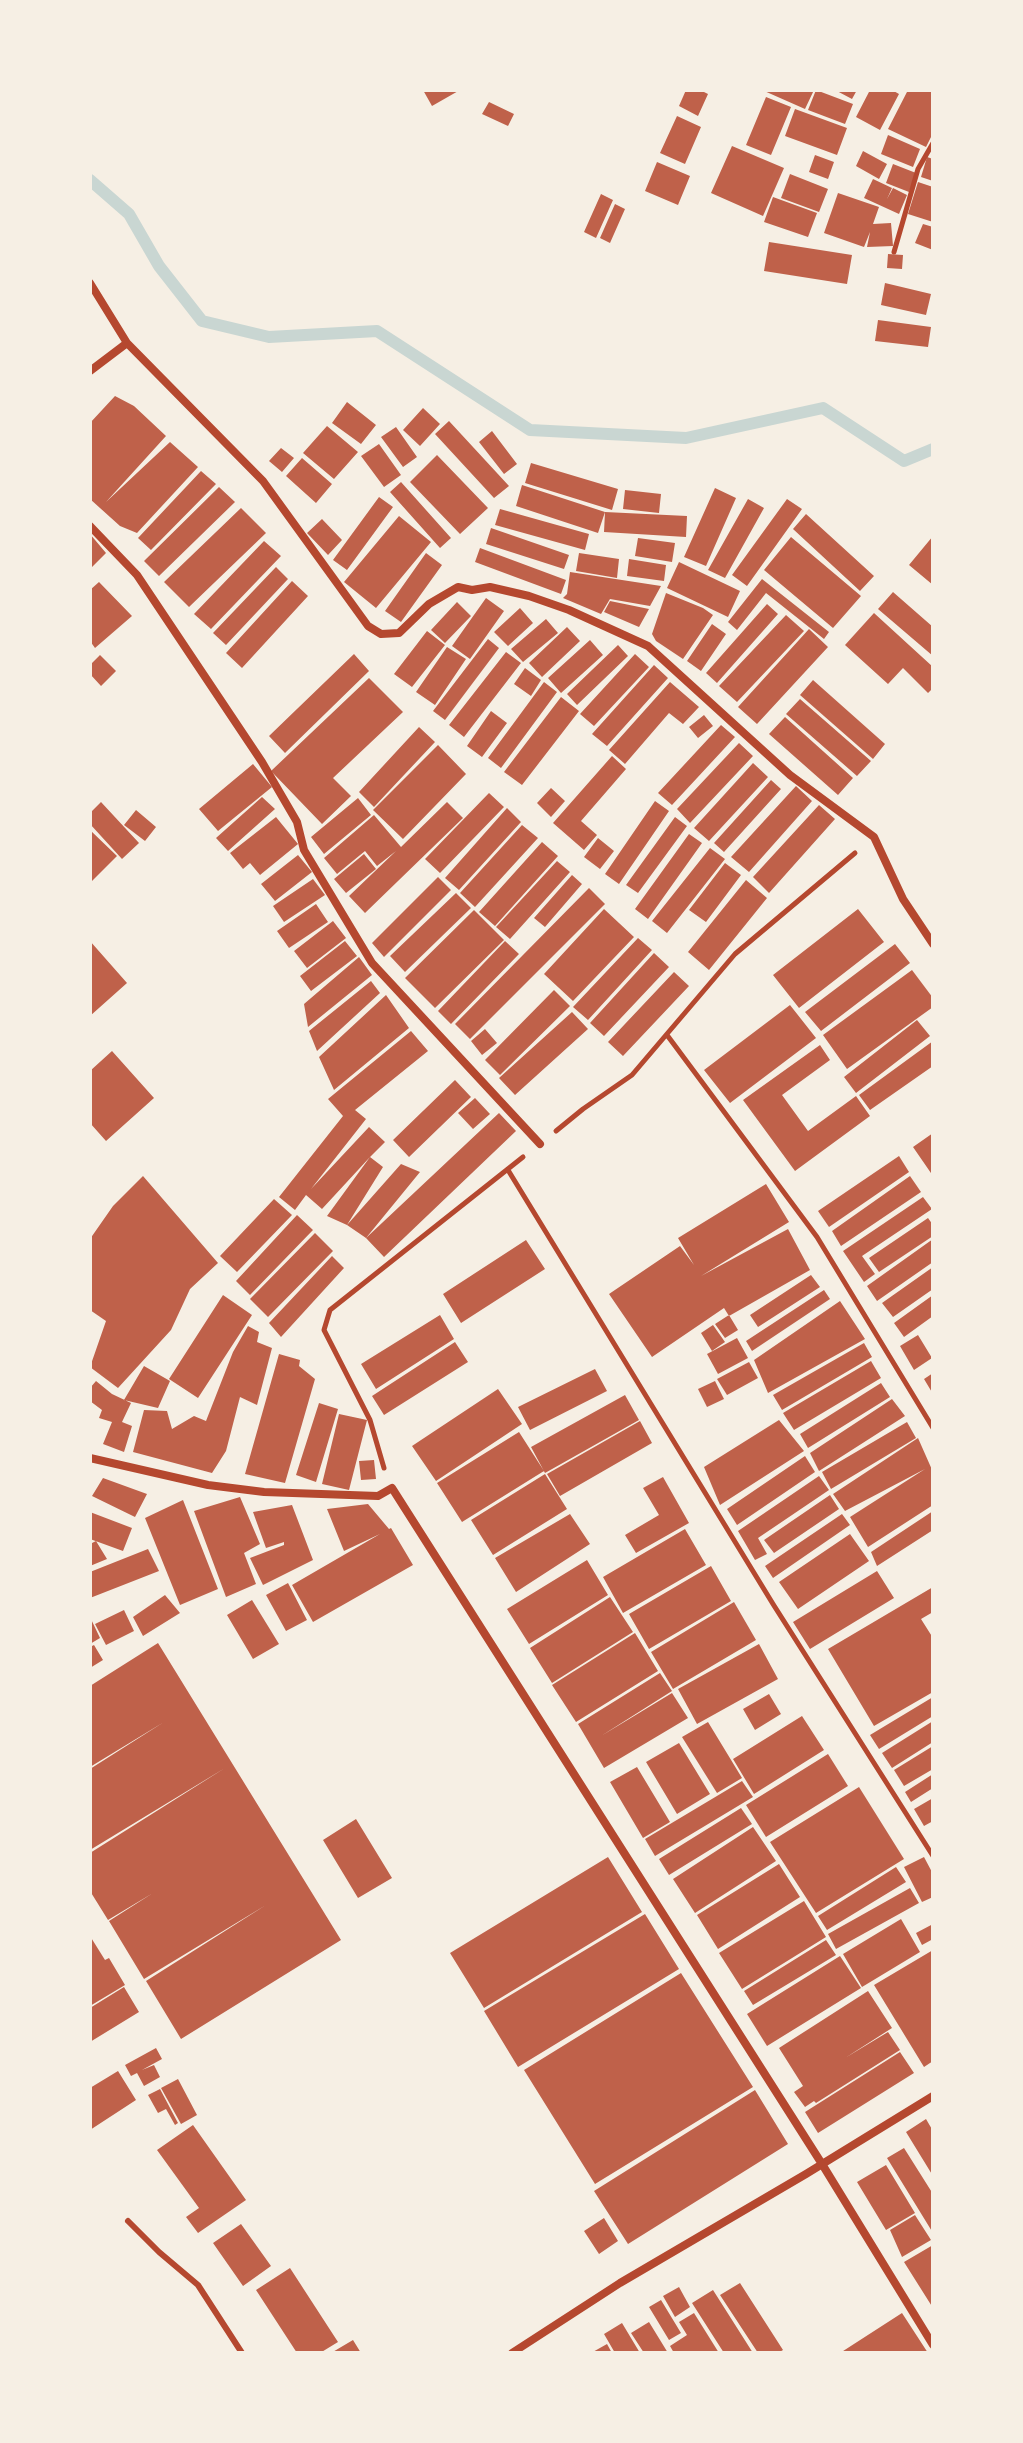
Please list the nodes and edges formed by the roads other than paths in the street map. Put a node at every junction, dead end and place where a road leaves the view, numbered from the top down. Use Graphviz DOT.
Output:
graph roads {
  1 [pos="90,283"];
  2 [pos="127,343"];
  3 [pos="90,371"];
  4 [pos="90,526"];
  5 [pos="933,944"];
  6 [pos="540,1144"];
  7 [pos="90,1458"];
  8 [pos="933,2096"];
  9 [pos="822,2164"];
  10 [pos="128,2221"];
  11 [pos="933,2345"];
  12 [pos="242,2353"];
  13 [pos="512,2353"];
  1 -- 2 [label="street"];
  2 -- 3 [label="street"];
  2 -- 5 [label="street"];
  4 -- 6 [label="street"];
  7 -- 9 [label="street"];
  8 -- 9 [label="street"];
  9 -- 11 [label="street"];
  9 -- 13 [label="street"];
  10 -- 12 [label="lane"];
}
